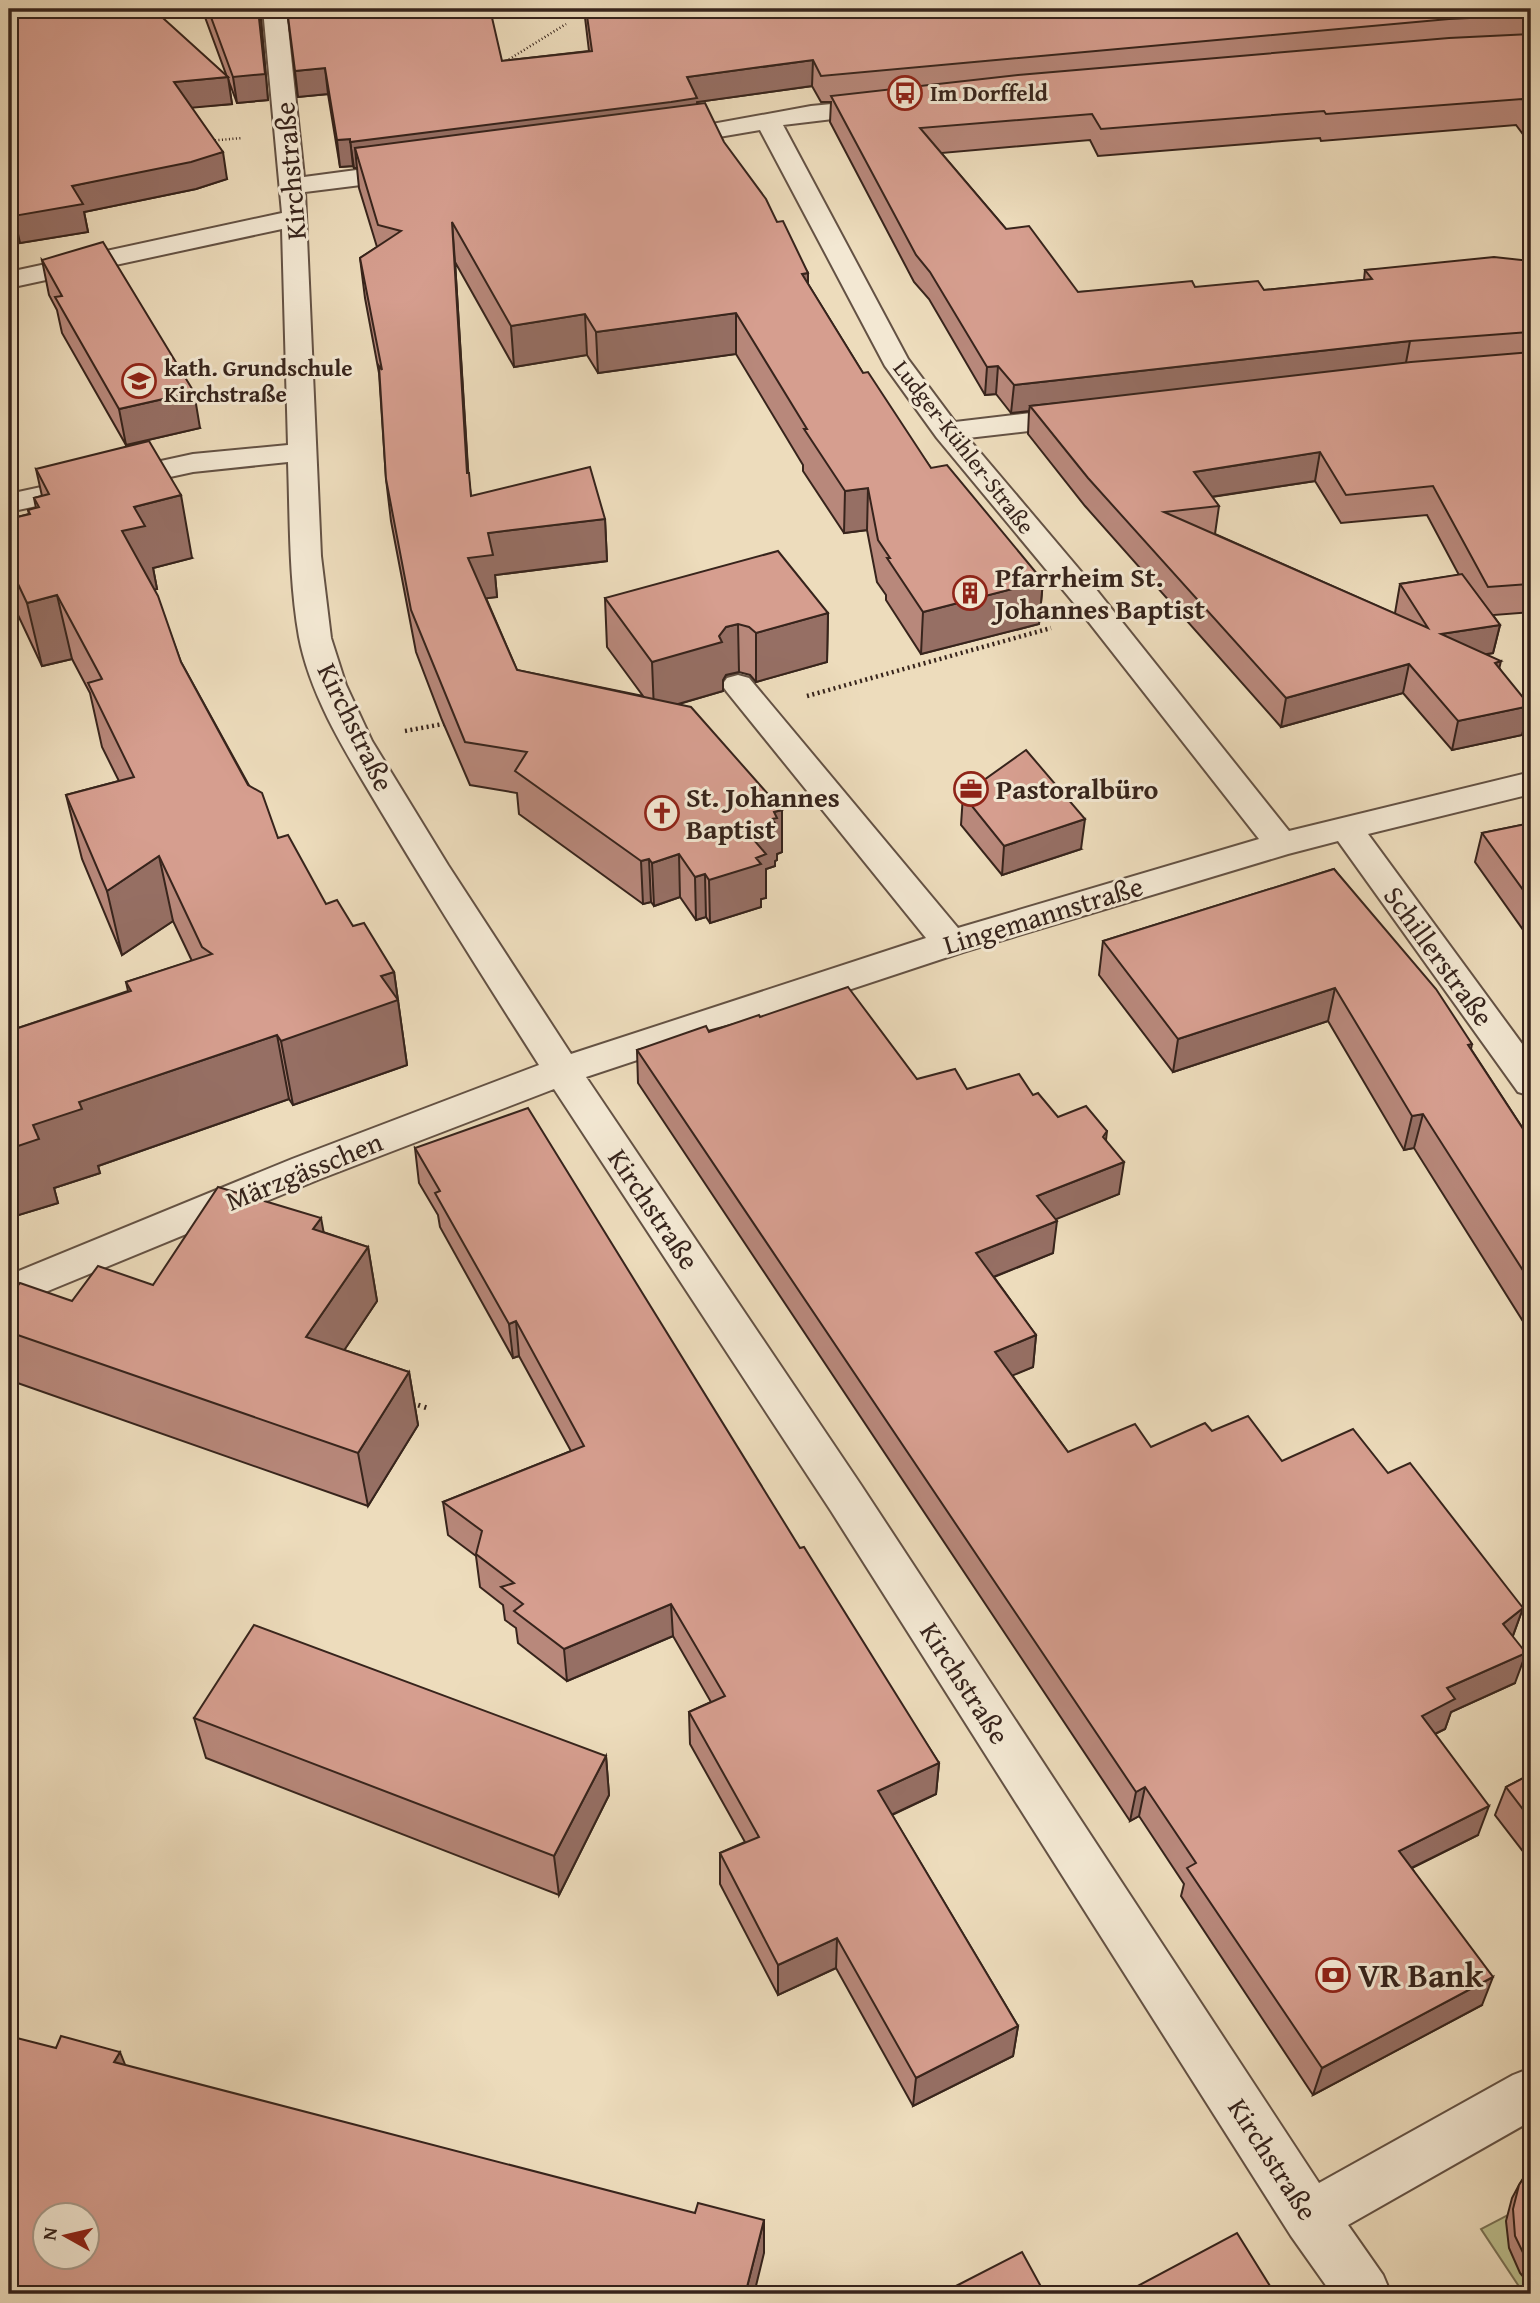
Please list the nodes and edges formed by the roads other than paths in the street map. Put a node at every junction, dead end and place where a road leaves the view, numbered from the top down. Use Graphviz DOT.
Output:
graph roads {
  1 [pos="274,9"];
  2 [pos="900,104"];
  3 [pos="768,121"];
  4 [pos="645,142"];
  5 [pos="428,169"];
  6 [pos="293,186"];
  7 [pos="295,218"];
  8 [pos="9,280"];
  9 [pos="1114,413"];
  10 [pos="947,432"];
  11 [pos="304,452"];
  12 [pos="9,503"];
  13 [pos="748,697"];
  14 [pos="1531,783"];
  15 [pos="1346,828"];
  16 [pos="1281,844"];
  17 [pos="950,943"];
  18 [pos="562,1071"];
  19 [pos="1531,1083"];
  20 [pos="9,1292"];
  21 [pos="1531,2093"];
  22 [pos="1310,2217"];
  23 [pos="1364,2294"];
  1 -- 6 [label="street, Kirchstraße"];
  2 -- 3 [label="street"];
  3 -- 4 [label="street"];
  3 -- 10 [label="street, Ludger-Kühler-Straße"];
  5 -- 6 [label="street"];
  6 -- 7 [label="street, Kirchstraße"];
  7 -- 8 [label="street"];
  7 -- 11 [label="street, Kirchstraße"];
  9 -- 10 [label="street"];
  10 -- 16 [label="street, Ludger-Kühler-Straße"];
  11 -- 12 [label="street"];
  11 -- 18 [label="street, Kirchstraße"];
  13 -- 17 [label="street"];
  14 -- 15 [label="street, Lingemannstraße"];
  15 -- 16 [label="street, Lingemannstraße"];
  15 -- 19 [label="street, Schillerstraße"];
  16 -- 17 [label="street, Lingemannstraße"];
  17 -- 18 [label="street, Lingemannstraße"];
  18 -- 20 [label="street, Märzgässchen"];
  18 -- 22 [label="street, Kirchstraße"];
  21 -- 22 [label="street"];
  22 -- 23 [label="street, Kirchstraße"];
}
